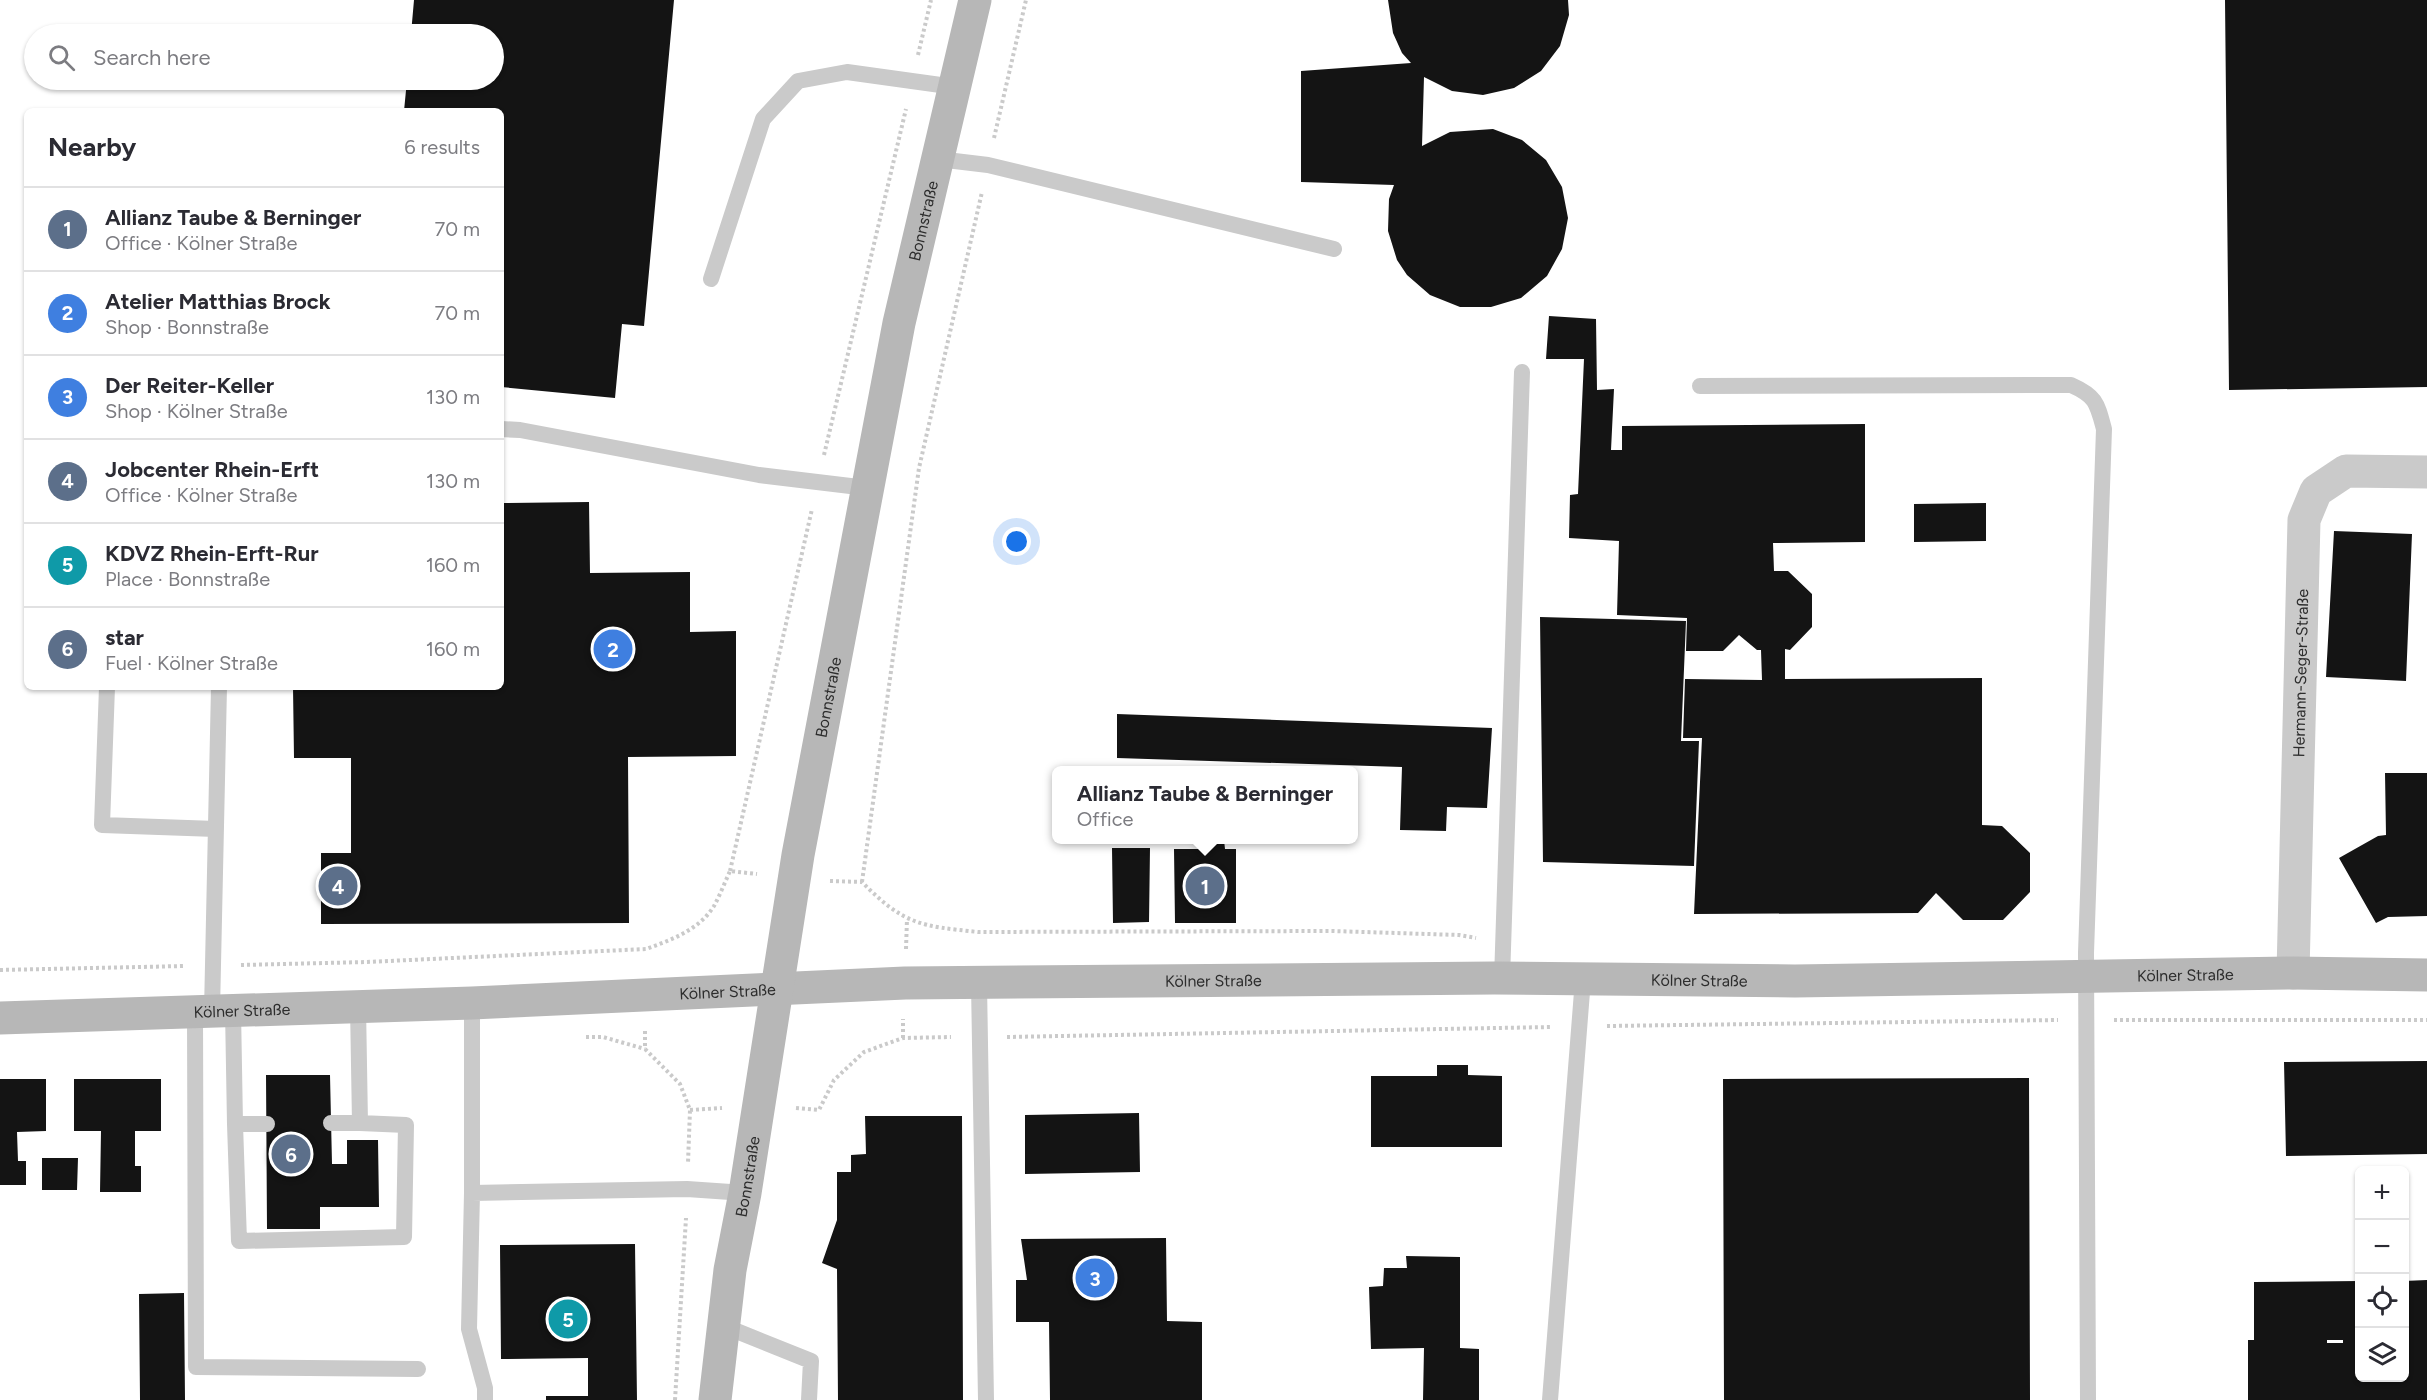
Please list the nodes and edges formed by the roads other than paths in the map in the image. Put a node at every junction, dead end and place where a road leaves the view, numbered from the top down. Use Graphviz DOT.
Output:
graph roads {
  1 [pos="975,0"];
  2 [pos="955,87"];
  3 [pos="938,159"];
  4 [pos="1334,249"];
  5 [pos="711,279"];
  6 [pos="1522,372"];
  7 [pos="1700,386"];
  8 [pos="504,429"];
  9 [pos="2427,472"];
  10 [pos="867,488"];
  11 [pos="107,690"];
  12 [pos="219,690"];
  13 [pos="216,829"];
  14 [pos="2293,973"];
  15 [pos="2427,975"];
  16 [pos="2086,976"];
  17 [pos="1502,979"];
  18 [pos="1583,979"];
  19 [pos="979,984"];
  20 [pos="776,989"];
  21 [pos="472,1003"];
  22 [pos="358,1006"];
  23 [pos="214,1011"];
  24 [pos="0,1018"];
  25 [pos="331,1123"];
  26 [pos="360,1123"];
  27 [pos="267,1124"];
  28 [pos="235,1125"];
  29 [pos="472,1193"];
  30 [pos="745,1193"];
  31 [pos="724,1326"];
  32 [pos="418,1369"];
  33 [pos="485,1400"];
  34 [pos="715,1400"];
  35 [pos="809,1400"];
  36 [pos="986,1400"];
  37 [pos="1550,1400"];
  38 [pos="2088,1400"];
  1 -- 2 [label="main road, Bonnstraße"];
  2 -- 3 [label="main road, Bonnstraße"];
  2 -- 5 [label="lane"];
  3 -- 4 [label="lane"];
  3 -- 10 [label="main road, Bonnstraße"];
  6 -- 17 [label="lane"];
  7 -- 16 [label="lane"];
  8 -- 10 [label="lane"];
  9 -- 14 [label="street, Hermann-Seger-Straße"];
  10 -- 20 [label="main road, Bonnstraße"];
  11 -- 13 [label="lane"];
  12 -- 13 [label="lane"];
  13 -- 23 [label="lane"];
  14 -- 15 [label="main road, Kölner Straße"];
  14 -- 16 [label="main road, Kölner Straße"];
  16 -- 18 [label="main road, Kölner Straße"];
  16 -- 38 [label="lane"];
  17 -- 18 [label="main road, Kölner Straße"];
  17 -- 19 [label="main road, Kölner Straße"];
  18 -- 37 [label="lane"];
  19 -- 20 [label="main road, Kölner Straße"];
  19 -- 36 [label="lane"];
  20 -- 21 [label="main road, Kölner Straße"];
  20 -- 30 [label="main road, Bonnstraße"];
  21 -- 22 [label="main road, Kölner Straße"];
  21 -- 29 [label="lane"];
  22 -- 23 [label="main road, Kölner Straße"];
  22 -- 26 [label="lane"];
  23 -- 24 [label="main road, Kölner Straße"];
  23 -- 28 [label="lane"];
  23 -- 32 [label="lane"];
  25 -- 26 [label="lane"];
  26 -- 28 [label="lane"];
  27 -- 28 [label="lane"];
  29 -- 30 [label="lane"];
  29 -- 33 [label="lane"];
  30 -- 31 [label="main road, Bonnstraße"];
  31 -- 34 [label="main road, Bonnstraße"];
  31 -- 35 [label="lane"];
}
